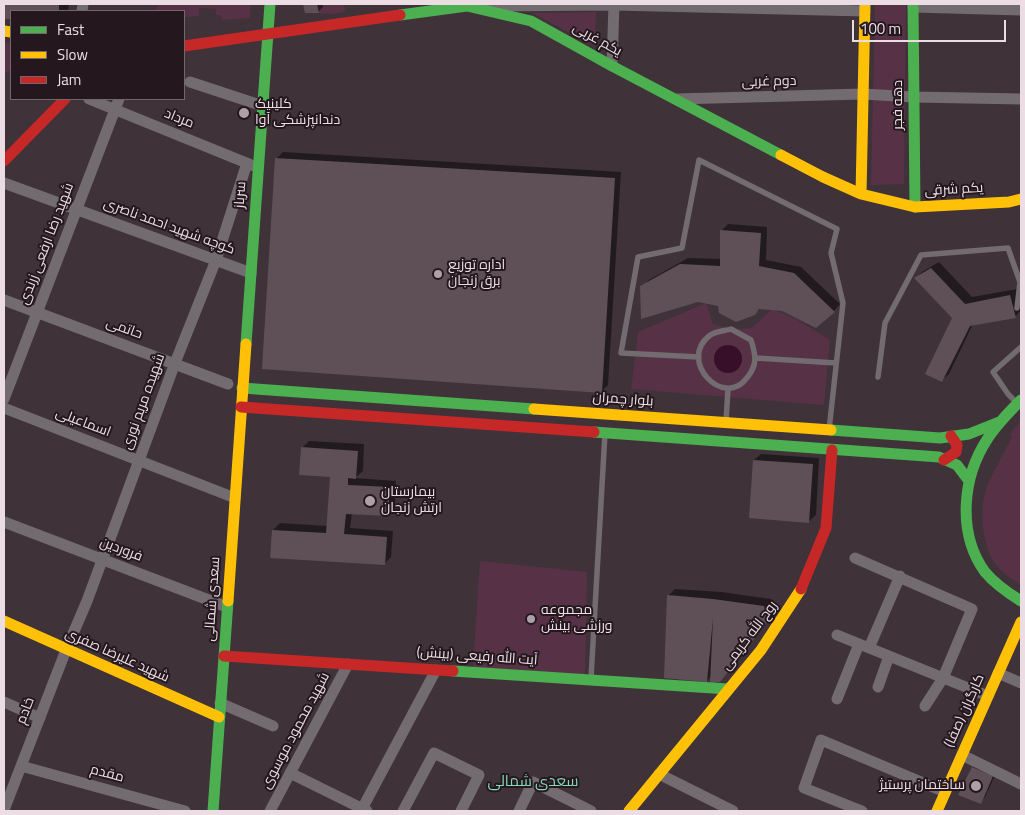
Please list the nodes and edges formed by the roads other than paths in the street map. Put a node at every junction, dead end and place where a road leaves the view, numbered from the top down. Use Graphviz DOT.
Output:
graph roads {
  1 [pos="270,4"];
  2 [pos="614,4"];
  3 [pos="467,6"];
  4 [pos="913,6"];
  5 [pos="865,7"];
  6 [pos="1021,10"];
  7 [pos="268,33"];
  8 [pos="185,46"];
  9 [pos="612,66"];
  10 [pos="190,82"];
  11 [pos="863,94"];
  12 [pos="914,98"];
  13 [pos="675,99"];
  14 [pos="1021,99"];
  15 [pos="65,100"];
  16 [pos="95,100"];
  17 [pos="117,104"];
  18 [pos="262,106"];
  19 [pos="4,161"];
  20 [pos="253,165"];
  21 [pos="4,182"];
  22 [pos="861,194"];
  23 [pos="888,200"];
  24 [pos="1021,200"];
  25 [pos="915,207"];
  26 [pos="76,209"];
  27 [pos="216,260"];
  28 [pos="251,273"];
  29 [pos="1020,282"];
  30 [pos="4,300"];
  31 [pos="1018,310"];
  32 [pos="37,312"];
  33 [pos="1021,347"];
  34 [pos="699,357"];
  35 [pos="756,358"];
  36 [pos="175,363"];
  37 [pos="836,363"];
  38 [pos="878,377"];
  39 [pos="228,384"];
  40 [pos="242,388"];
  41 [pos="728,389"];
  42 [pos="284,391"];
  43 [pos="4,399"];
  44 [pos="1019,402"];
  45 [pos="241,407"];
  46 [pos="4,408"];
  47 [pos="278,410"];
  48 [pos="606,414"];
  49 [pos="999,422"];
  50 [pos="726,423"];
  51 [pos="829,430"];
  52 [pos="605,433"];
  53 [pos="951,436"];
  54 [pos="832,450"];
  55 [pos="944,460"];
  56 [pos="139,461"];
  57 [pos="969,481"];
  58 [pos="235,498"];
  59 [pos="4,522"];
  60 [pos="855,558"];
  61 [pos="102,559"];
  62 [pos="900,576"];
  63 [pos="1021,601"];
  64 [pos="227,607"];
  65 [pos="4,622"];
  66 [pos="1021,622"];
  67 [pos="837,635"];
  68 [pos="864,646"];
  69 [pos="66,650"];
  70 [pos="224,656"];
  71 [pos="889,656"];
  72 [pos="348,664"];
  73 [pos="436,670"];
  74 [pos="998,673"];
  75 [pos="943,678"];
  76 [pos="591,680"];
  77 [pos="1021,683"];
  78 [pos="878,687"];
  79 [pos="728,690"];
  80 [pos="988,696"];
  81 [pos="838,699"];
  82 [pos="4,702"];
  83 [pos="220,703"];
  84 [pos="925,706"];
  85 [pos="219,717"];
  86 [pos="40,718"];
  87 [pos="273,726"];
  88 [pos="962,754"];
  89 [pos="21,766"];
  90 [pos="290,773"];
  91 [pos="659,774"];
  92 [pos="1021,784"];
  93 [pos="945,792"];
  94 [pos="4,810"];
  95 [pos="365,810"];
  96 [pos="185,811"];
  97 [pos="213,811"];
  98 [pos="270,811"];
  99 [pos="403,811"];
  100 [pos="461,811"];
  101 [pos="518,811"];
  102 [pos="591,811"];
  103 [pos="629,811"];
  104 [pos="733,811"];
  105 [pos="862,811"];
  106 [pos="937,811"];
  1 -- 7 [label="main road, سرباز"];
  2 -- 3 [label="street"];
  2 -- 5 [label="street"];
  2 -- 9 [label="street"];
  3 -- 7 [label="main road, یکم غربی"];
  3 -- 9 [label="main road, یکم غربی"];
  4 -- 6 [label="street"];
  4 -- 12 [label="main road, دهه فجر"];
  5 -- 11 [label="main road"];
  7 -- 8 [label="main road, یکم غربی"];
  7 -- 18 [label="main road, سرباز"];
  9 -- 13 [label="main road, یکم غربی"];
  10 -- 18 [label="street"];
  11 -- 12 [label="street, دوم غربی"];
  11 -- 13 [label="street, دوم غربی"];
  11 -- 22 [label="main road"];
  12 -- 14 [label="street, دوم غربی"];
  12 -- 25 [label="main road, دهه فجر"];
  13 -- 22 [label="main road, یکم غربی"];
  15 -- 19 [label="main road"];
  16 -- 17 [label="street, مرداد"];
  17 -- 20 [label="street, مرداد"];
  17 -- 26 [label="street, شهید رضا ارفعی زرندی"];
  18 -- 20 [label="main road, سرباز"];
  20 -- 27 [label="street, شهیده مریم نوری"];
  20 -- 28 [label="main road, سرباز"];
  21 -- 26 [label="street, کوچه شهید احمد ناصری"];
  22 -- 23 [label="main road, یکم غربی"];
  23 -- 25 [label="main road, یکم شرقی"];
  24 -- 25 [label="main road, یکم شرقی"];
  26 -- 27 [label="street, کوچه شهید احمد ناصری"];
  26 -- 32 [label="street, شهید رضا ارفعی زرندی"];
  27 -- 28 [label="street, کوچه شهید احمد ناصری"];
  27 -- 36 [label="street, شهیده مریم نوری"];
  28 -- 40 [label="main road, سرباز"];
  29 -- 31 [label="lane"];
  29 -- 38 [label="lane"];
  30 -- 32 [label="street, حاتمی"];
  32 -- 36 [label="street, حاتمی"];
  32 -- 43 [label="street, شهید رضا ارفعی زرندی"];
  33 -- 44 [label="lane"];
  34 -- 35 [label="lane"];
  34 -- 37 [label="lane"];
  34 -- 41 [label="lane"];
  35 -- 37 [label="lane"];
  35 -- 41 [label="lane"];
  36 -- 39 [label="street, حاتمی"];
  36 -- 56 [label="street, شهیده مریم نوری"];
  37 -- 51 [label="lane"];
  40 -- 42 [label="main road, بلوار چمران"];
  40 -- 45 [label="main road, سعدی شمالی"];
  41 -- 50 [label="lane"];
  42 -- 47 [label="main road"];
  42 -- 48 [label="main road, بلوار چمران"];
  44 -- 49 [label="main road"];
  45 -- 47 [label="main road"];
  45 -- 58 [label="main road, سعدی شمالی"];
  46 -- 56 [label="street, اسماعیلی"];
  47 -- 52 [label="main road"];
  48 -- 50 [label="main road, بلوار چمران"];
  48 -- 52 [label="main road"];
  49 -- 53 [label="main road, بلوار چمران"];
  49 -- 57 [label="main road"];
  50 -- 51 [label="main road, بلوار چمران"];
  51 -- 53 [label="main road, بلوار چمران"];
  52 -- 54 [label="main road"];
  52 -- 76 [label="lane"];
  53 -- 55 [label="main road"];
  54 -- 55 [label="main road"];
  54 -- 79 [label="main road, روح الله کریمی"];
  55 -- 57 [label="main road"];
  56 -- 58 [label="street, اسماعیلی"];
  56 -- 61 [label="street, شهیده مریم نوری"];
  57 -- 63 [label="main road"];
  58 -- 64 [label="main road, سعدی شمالی"];
  59 -- 61 [label="street, فروردین"];
  60 -- 62 [label="street"];
  61 -- 64 [label="street, فروردین"];
  61 -- 69 [label="street, شهیده مریم نوری"];
  62 -- 68 [label="street"];
  62 -- 75 [label="street"];
  64 -- 70 [label="main road, سعدی شمالی"];
  65 -- 69 [label="main road, شهید علیرضا صفری"];
  66 -- 74 [label="main road, کارگران (صفا)"];
  67 -- 68 [label="street"];
  68 -- 71 [label="street"];
  68 -- 81 [label="street"];
  69 -- 85 [label="main road, شهید علیرضا صفری"];
  69 -- 86 [label="street, خادم"];
  70 -- 72 [label="main road, آیت الله رفیعی (بینش)"];
  70 -- 83 [label="main road, سعدی شمالی"];
  71 -- 75 [label="street"];
  71 -- 78 [label="street"];
  72 -- 73 [label="main road, آیت الله رفیعی (بینش)"];
  72 -- 90 [label="street, شهید محمود موسوی"];
  73 -- 76 [label="main road, آیت الله رفیعی (بینش)"];
  73 -- 95 [label="street"];
  74 -- 77 [label="street"];
  74 -- 80 [label="main road, کارگران (صفا)"];
  75 -- 80 [label="street"];
  75 -- 84 [label="street"];
  76 -- 79 [label="main road, آیت الله رفیعی (بینش)"];
  79 -- 91 [label="main road, روح الله کریمی"];
  80 -- 88 [label="main road, کارگران (صفا)"];
  82 -- 86 [label="street"];
  83 -- 85 [label="main road, سعدی شمالی"];
  83 -- 87 [label="street"];
  85 -- 97 [label="main road, سعدی شمالی"];
  86 -- 89 [label="street, خادم"];
  88 -- 92 [label="street"];
  88 -- 93 [label="main road, کارگران (صفا)"];
  89 -- 94 [label="street, خادم"];
  89 -- 96 [label="street, مقدم"];
  90 -- 95 [label="street"];
  90 -- 98 [label="street, شهید محمود موسوی"];
  91 -- 103 [label="main road, روح الله کریمی"];
  91 -- 104 [label="street"];
  93 -- 105 [label="street"];
  93 -- 106 [label="main road, کارگران (صفا)"];
  99 -- 100 [label="street"];
  101 -- 102 [label="street"];
}
